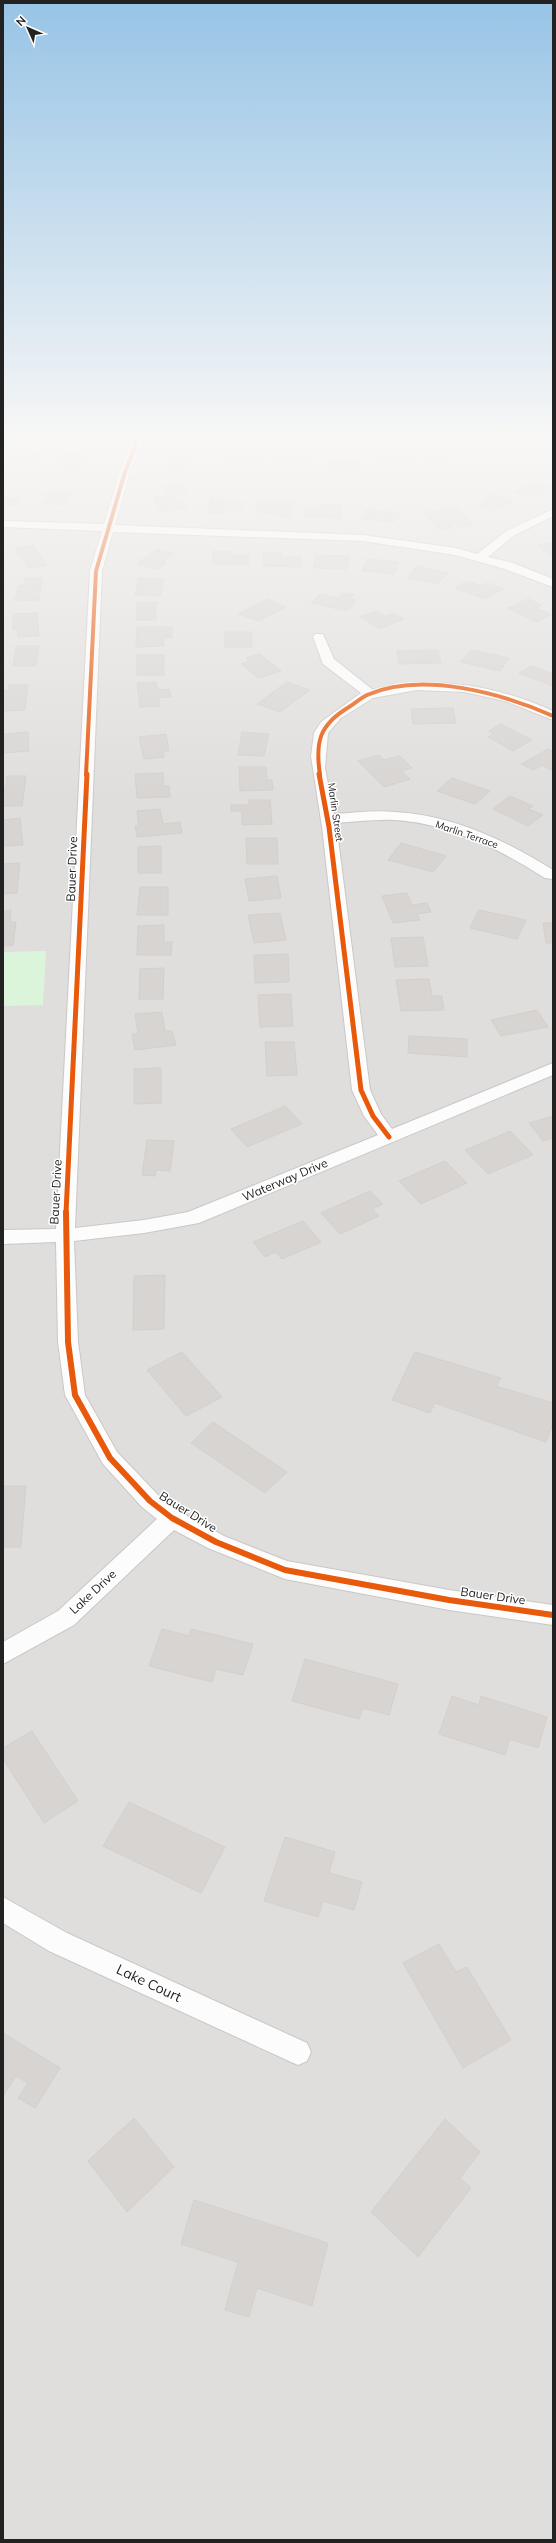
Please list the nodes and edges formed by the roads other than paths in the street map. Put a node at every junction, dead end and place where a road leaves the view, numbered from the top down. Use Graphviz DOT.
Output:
graph roads {
  1 [pos="98,561"];
  2 [pos="489,561"];
  3 [pos="553,583"];
  4 [pos="319,637"];
  5 [pos="370,694"];
  6 [pos="553,716"];
  7 [pos="328,819"];
  8 [pos="550,875"];
  9 [pos="553,1069"];
  10 [pos="389,1137"];
  11 [pos="65,1236"];
  12 [pos="3,1237"];
  13 [pos="172,1518"];
  14 [pos="553,1615"];
  15 [pos="3,1654"];
  16 [pos="3,1909"];
  17 [pos="298,2052"];
  1 -- 11 [label="street, Bauer Drive"];
  2 -- 3 [label="street"];
  4 -- 5 [label="street"];
  5 -- 6 [label="street, Marlin Street"];
  5 -- 7 [label="street, Marlin Street"];
  7 -- 8 [label="street, Marlin Terrace"];
  7 -- 10 [label="street, Marlin Street"];
  9 -- 10 [label="street, Waterway Drive"];
  10 -- 11 [label="street, Waterway Drive"];
  11 -- 12 [label="street, Waterway Drive"];
  11 -- 13 [label="street, Bauer Drive"];
  13 -- 14 [label="street, Bauer Drive"];
  13 -- 15 [label="street, Lake Drive"];
  16 -- 17 [label="street, Lake Court"];
}
